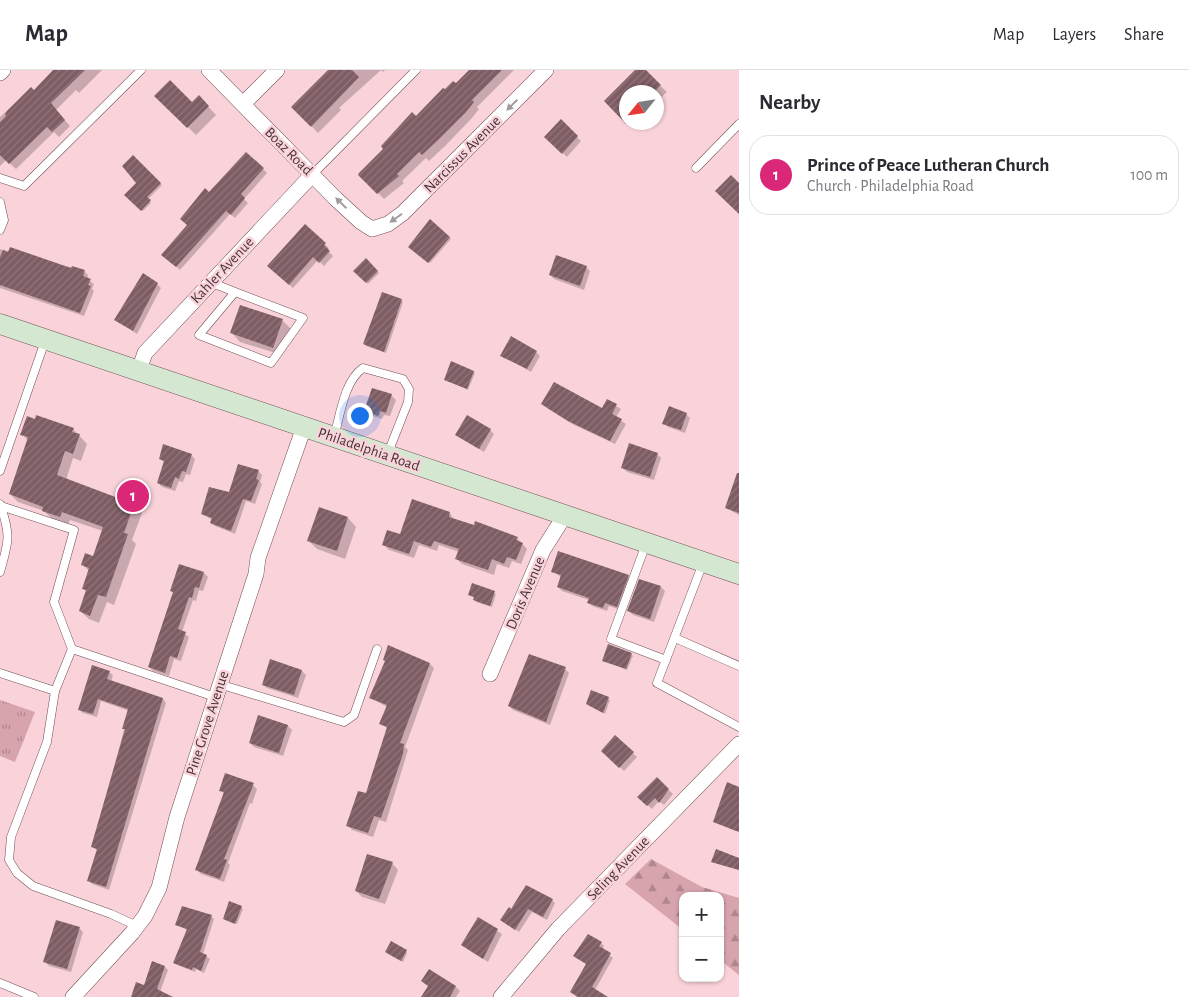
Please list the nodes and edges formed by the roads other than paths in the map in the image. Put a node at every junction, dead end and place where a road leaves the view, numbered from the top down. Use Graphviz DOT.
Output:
graph roads {
  1 [pos="3,70"];
  2 [pos="141,70"];
  3 [pos="209,70"];
  4 [pos="276,70"];
  5 [pos="416,70"];
  6 [pos="546,70"];
  7 [pos="0,73"];
  8 [pos="242,104"];
  9 [pos="739,124"];
  10 [pos="696,168"];
  11 [pos="312,175"];
  12 [pos="0,178"];
  13 [pos="0,202"];
  14 [pos="372,229"];
  15 [pos="0,230"];
  16 [pos="210,282"];
  17 [pos="235,292"];
  18 [pos="0,324"];
  19 [pos="45,339"];
  20 [pos="138,370"];
  21 [pos="304,427"];
  22 [pos="334,437"];
  23 [pos="387,455"];
  24 [pos="0,471"];
  25 [pos="0,505"];
  26 [pos="565,515"];
  27 [pos="647,542"];
  28 [pos="703,562"];
  29 [pos="0,572"];
  30 [pos="739,574"];
  31 [pos="675,638"];
  32 [pos="72,649"];
  33 [pos="377,649"];
  34 [pos="666,660"];
  35 [pos="739,666"];
  36 [pos="0,673"];
  37 [pos="490,674"];
  38 [pos="217,690"];
  39 [pos="55,691"];
  40 [pos="739,727"];
  41 [pos="737,749"];
  42 [pos="138,926"];
  43 [pos="0,983"];
  44 [pos="34,997"];
  45 [pos="73,997"];
  46 [pos="502,997"];
  1 -- 7 [label="street"];
  2 -- 12 [label="lane"];
  3 -- 8 [label="street, Boaz Road"];
  4 -- 8 [label="street"];
  5 -- 11 [label="lane"];
  6 -- 14 [label="street, Narcissus Avenue, one-way"];
  8 -- 11 [label="street, Boaz Road"];
  9 -- 10 [label="lane"];
  14 -- 11 [label="street, Boaz Road, one-way"];
  11 -- 16 [label="street, Kahler Avenue"];
  13 -- 15 [label="lane"];
  16 -- 17 [label="lane"];
  16 -- 20 [label="street, Kahler Avenue"];
  17 -- 17 [label="lane"];
  18 -- 19 [label="main road, Philadelphia Road"];
  19 -- 20 [label="main road, Philadelphia Road"];
  19 -- 24 [label="lane"];
  20 -- 21 [label="main road, Philadelphia Road"];
  21 -- 22 [label="main road, Philadelphia Road"];
  21 -- 38 [label="street, Pine Grove Avenue"];
  22 -- 23 [label="main road, Philadelphia Road"];
  22 -- 23 [label="lane"];
  23 -- 26 [label="main road, Philadelphia Road"];
  25 -- 29 [label="lane"];
  25 -- 32 [label="lane"];
  26 -- 27 [label="main road, Philadelphia Road"];
  26 -- 37 [label="street, Doris Avenue"];
  27 -- 28 [label="main road, Philadelphia Road"];
  27 -- 34 [label="lane"];
  28 -- 30 [label="main road, Philadelphia Road"];
  28 -- 31 [label="lane"];
  31 -- 34 [label="lane"];
  31 -- 35 [label="lane"];
  32 -- 38 [label="lane"];
  32 -- 39 [label="lane"];
  33 -- 38 [label="lane"];
  34 -- 40 [label="lane"];
  36 -- 39 [label="lane"];
  38 -- 42 [label="street, Pine Grove Avenue"];
  39 -- 42 [label="lane"];
  41 -- 46 [label="street, Seling Avenue"];
  42 -- 45 [label="street, Pine Grove Avenue"];
  43 -- 44 [label="lane"];
}
